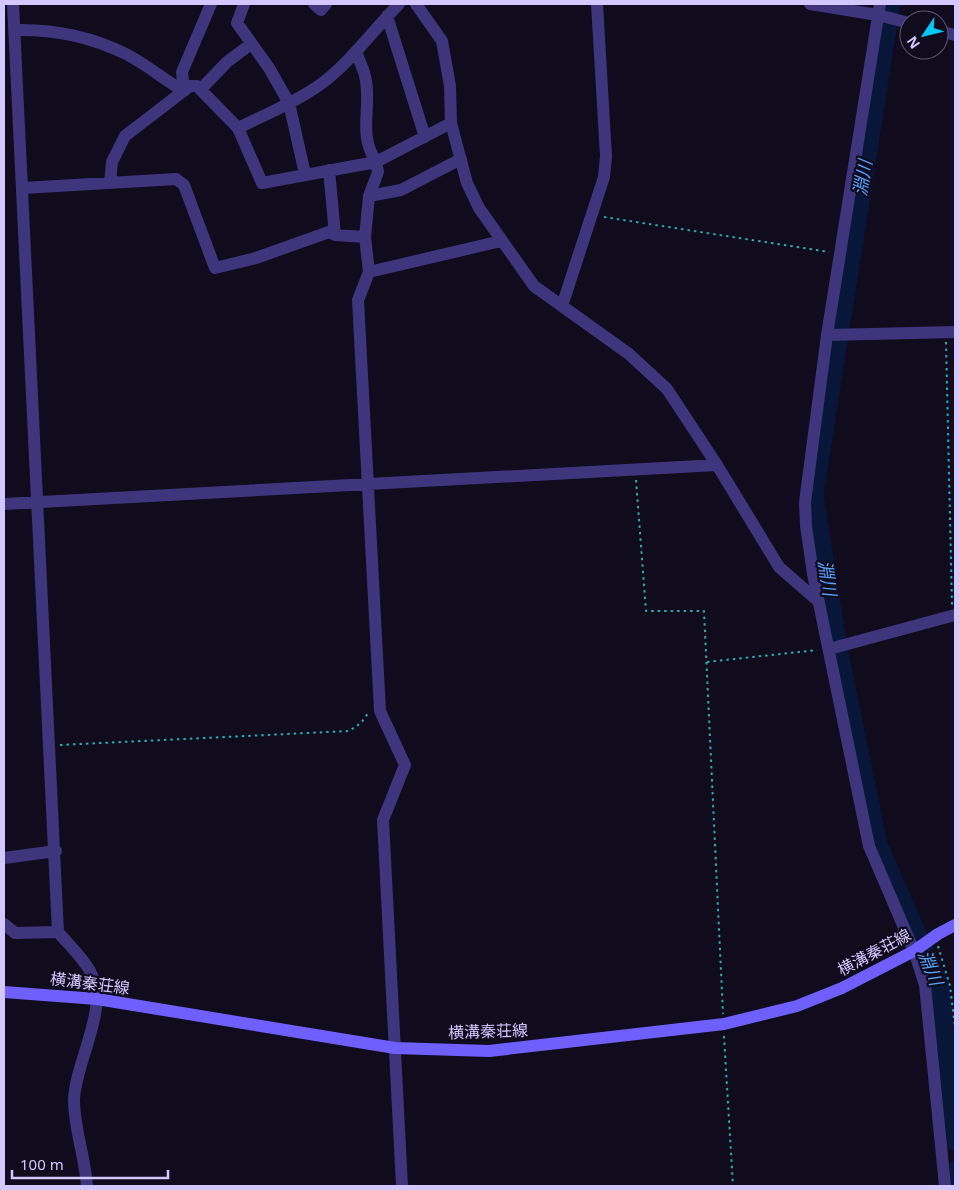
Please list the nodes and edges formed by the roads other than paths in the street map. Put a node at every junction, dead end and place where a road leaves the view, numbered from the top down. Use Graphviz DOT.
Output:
graph roads {
  1 [pos="13,4"];
  2 [pos="211,4"];
  3 [pos="244,4"];
  4 [pos="314,4"];
  5 [pos="326,4"];
  6 [pos="399,4"];
  7 [pos="416,4"];
  8 [pos="598,4"];
  9 [pos="810,4"];
  10 [pos="879,10"];
  11 [pos="387,16"];
  12 [pos="899,19"];
  13 [pos="14,30"];
  14 [pos="251,44"];
  15 [pos="356,51"];
  16 [pos="201,89"];
  17 [pos="184,91"];
  18 [pos="289,103"];
  19 [pos="451,124"];
  20 [pos="238,128"];
  21 [pos="425,137"];
  22 [pos="461,159"];
  23 [pos="376,162"];
  24 [pos="329,170"];
  25 [pos="305,174"];
  26 [pos="110,183"];
  27 [pos="24,188"];
  28 [pos="369,196"];
  29 [pos="335,235"];
  30 [pos="365,237"];
  31 [pos="501,240"];
  32 [pos="369,272"];
  33 [pos="562,306"];
  34 [pos="951,332"];
  35 [pos="827,335"];
  36 [pos="717,465"];
  37 [pos="368,484"];
  38 [pos="38,502"];
  39 [pos="4,504"];
  40 [pos="818,601"];
  41 [pos="954,615"];
  42 [pos="829,649"];
  43 [pos="56,851"];
  44 [pos="4,858"];
  45 [pos="4,924"];
  46 [pos="955,925"];
  47 [pos="58,932"];
  48 [pos="914,951"];
  49 [pos="4,992"];
  50 [pos="97,999"];
  51 [pos="395,1048"];
  52 [pos="87,1186"];
  53 [pos="402,1186"];
  54 [pos="945,1186"];
  1 -- 13 [label="street"];
  2 -- 17 [label="street"];
  3 -- 14 [label="street"];
  4 -- 5 [label="street"];
  6 -- 11 [label="street"];
  7 -- 19 [label="street"];
  8 -- 33 [label="street"];
  9 -- 10 [label="street"];
  10 -- 12 [label="street"];
  10 -- 35 [label="street"];
  11 -- 15 [label="street"];
  11 -- 21 [label="street"];
  13 -- 17 [label="street"];
  13 -- 27 [label="street"];
  14 -- 16 [label="street"];
  14 -- 18 [label="street"];
  15 -- 18 [label="street"];
  15 -- 23 [label="street"];
  16 -- 17 [label="street"];
  16 -- 20 [label="street"];
  17 -- 26 [label="street"];
  18 -- 20 [label="street"];
  18 -- 25 [label="street"];
  19 -- 21 [label="street"];
  19 -- 22 [label="street"];
  20 -- 25 [label="street"];
  21 -- 23 [label="street"];
  22 -- 28 [label="street"];
  22 -- 31 [label="street"];
  23 -- 24 [label="street"];
  23 -- 28 [label="street"];
  24 -- 25 [label="street"];
  24 -- 29 [label="street"];
  26 -- 27 [label="street"];
  26 -- 29 [label="street"];
  27 -- 38 [label="street"];
  28 -- 30 [label="street"];
  29 -- 30 [label="street"];
  30 -- 32 [label="street"];
  31 -- 32 [label="street"];
  31 -- 33 [label="street"];
  32 -- 37 [label="street"];
  33 -- 36 [label="street"];
  34 -- 35 [label="street"];
  35 -- 40 [label="street"];
  36 -- 37 [label="street"];
  36 -- 40 [label="street"];
  37 -- 38 [label="street"];
  37 -- 51 [label="street"];
  38 -- 39 [label="street"];
  38 -- 43 [label="street"];
  40 -- 42 [label="street"];
  41 -- 42 [label="street"];
  42 -- 48 [label="street"];
  43 -- 44 [label="street"];
  43 -- 47 [label="street"];
  45 -- 47 [label="street"];
  46 -- 48 [label="main road, 横溝秦荘線"];
  47 -- 50 [label="street"];
  48 -- 51 [label="main road, 横溝秦荘線"];
  48 -- 54 [label="street"];
  49 -- 50 [label="main road, 横溝秦荘線"];
  50 -- 51 [label="main road, 横溝秦荘線"];
  50 -- 52 [label="street"];
  51 -- 53 [label="street"];
}
